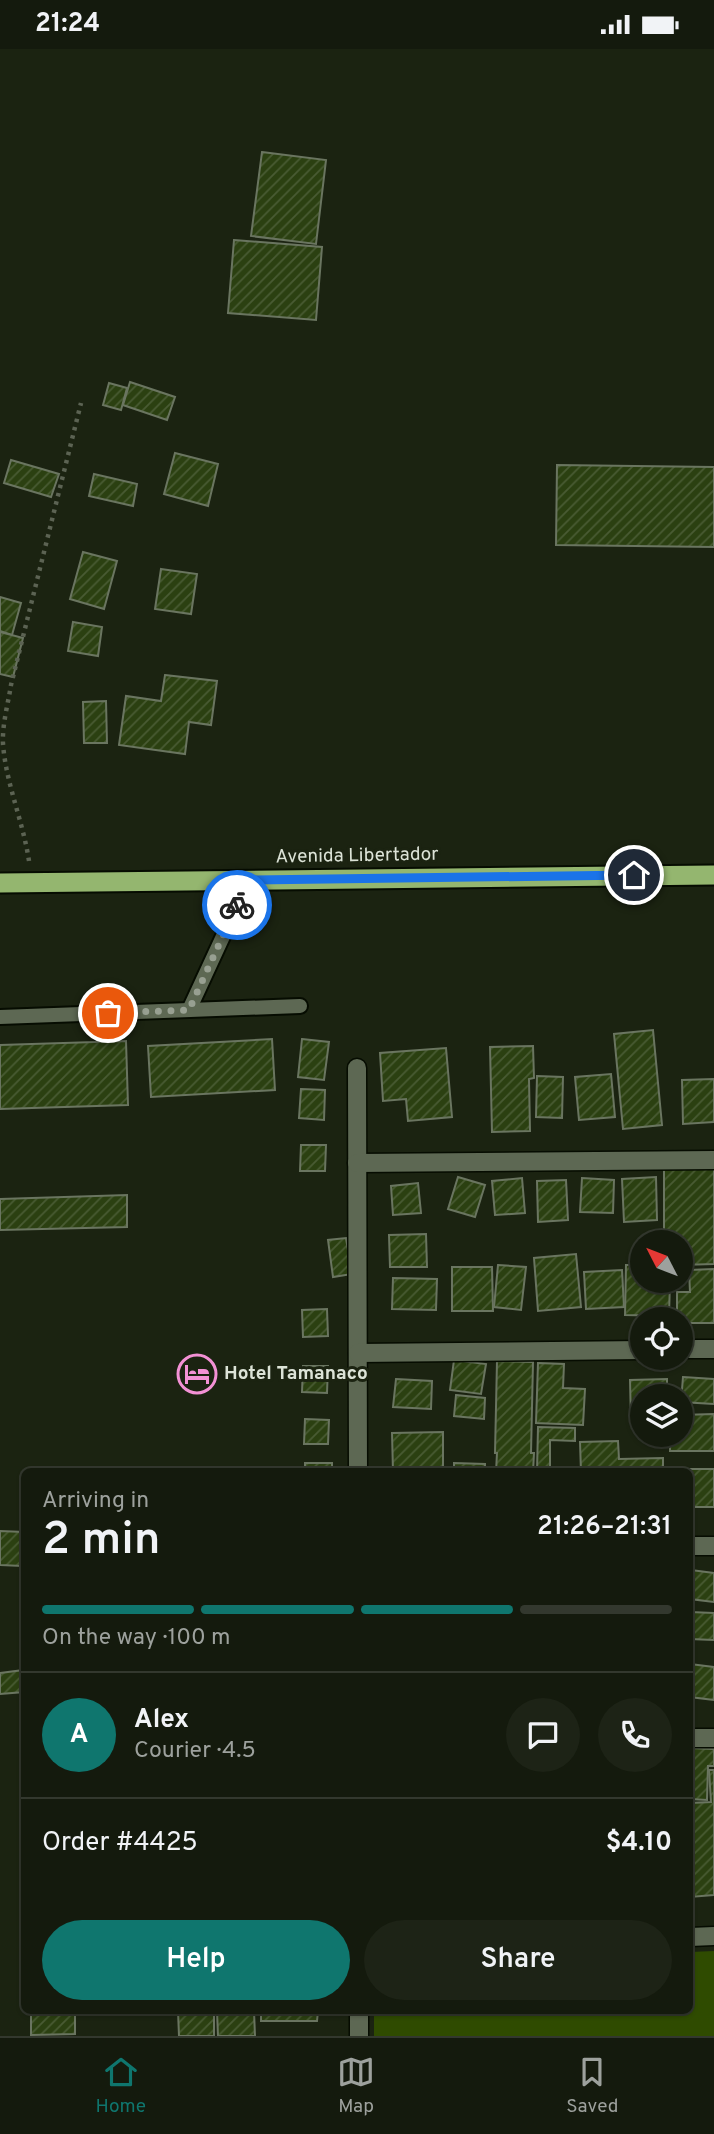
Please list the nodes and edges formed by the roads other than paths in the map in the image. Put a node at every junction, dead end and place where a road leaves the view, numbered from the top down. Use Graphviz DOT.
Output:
graph roads {
  1 [pos="714,874"];
  2 [pos="249,880"];
  3 [pos="0,883"];
  4 [pos="300,1006"];
  5 [pos="189,1010"];
  6 [pos="0,1017"];
  7 [pos="357,1068"];
  8 [pos="714,1160"];
  9 [pos="357,1163"];
  10 [pos="693,1349"];
  11 [pos="714,1349"];
  12 [pos="630,1350"];
  13 [pos="358,1353"];
  14 [pos="358,1468"];
  15 [pos="693,1546"];
  16 [pos="714,1546"];
  17 [pos="693,1738"];
  18 [pos="714,1738"];
  19 [pos="714,1936"];
  20 [pos="693,1937"];
  21 [pos="359,2014"];
  22 [pos="359,2036"];
  1 -- 2 [label="highway, Avenida Libertador"];
  2 -- 3 [label="highway, Avenida Libertador"];
  2 -- 5 [label="lane"];
  4 -- 5 [label="lane"];
  5 -- 6 [label="lane"];
  7 -- 9 [label="street"];
  8 -- 9 [label="street"];
  9 -- 13 [label="street"];
  10 -- 11 [label="street"];
  12 -- 13 [label="street"];
  13 -- 14 [label="street"];
  15 -- 16 [label="street"];
  17 -- 18 [label="street"];
  19 -- 20 [label="street"];
  21 -- 22 [label="street"];
}
